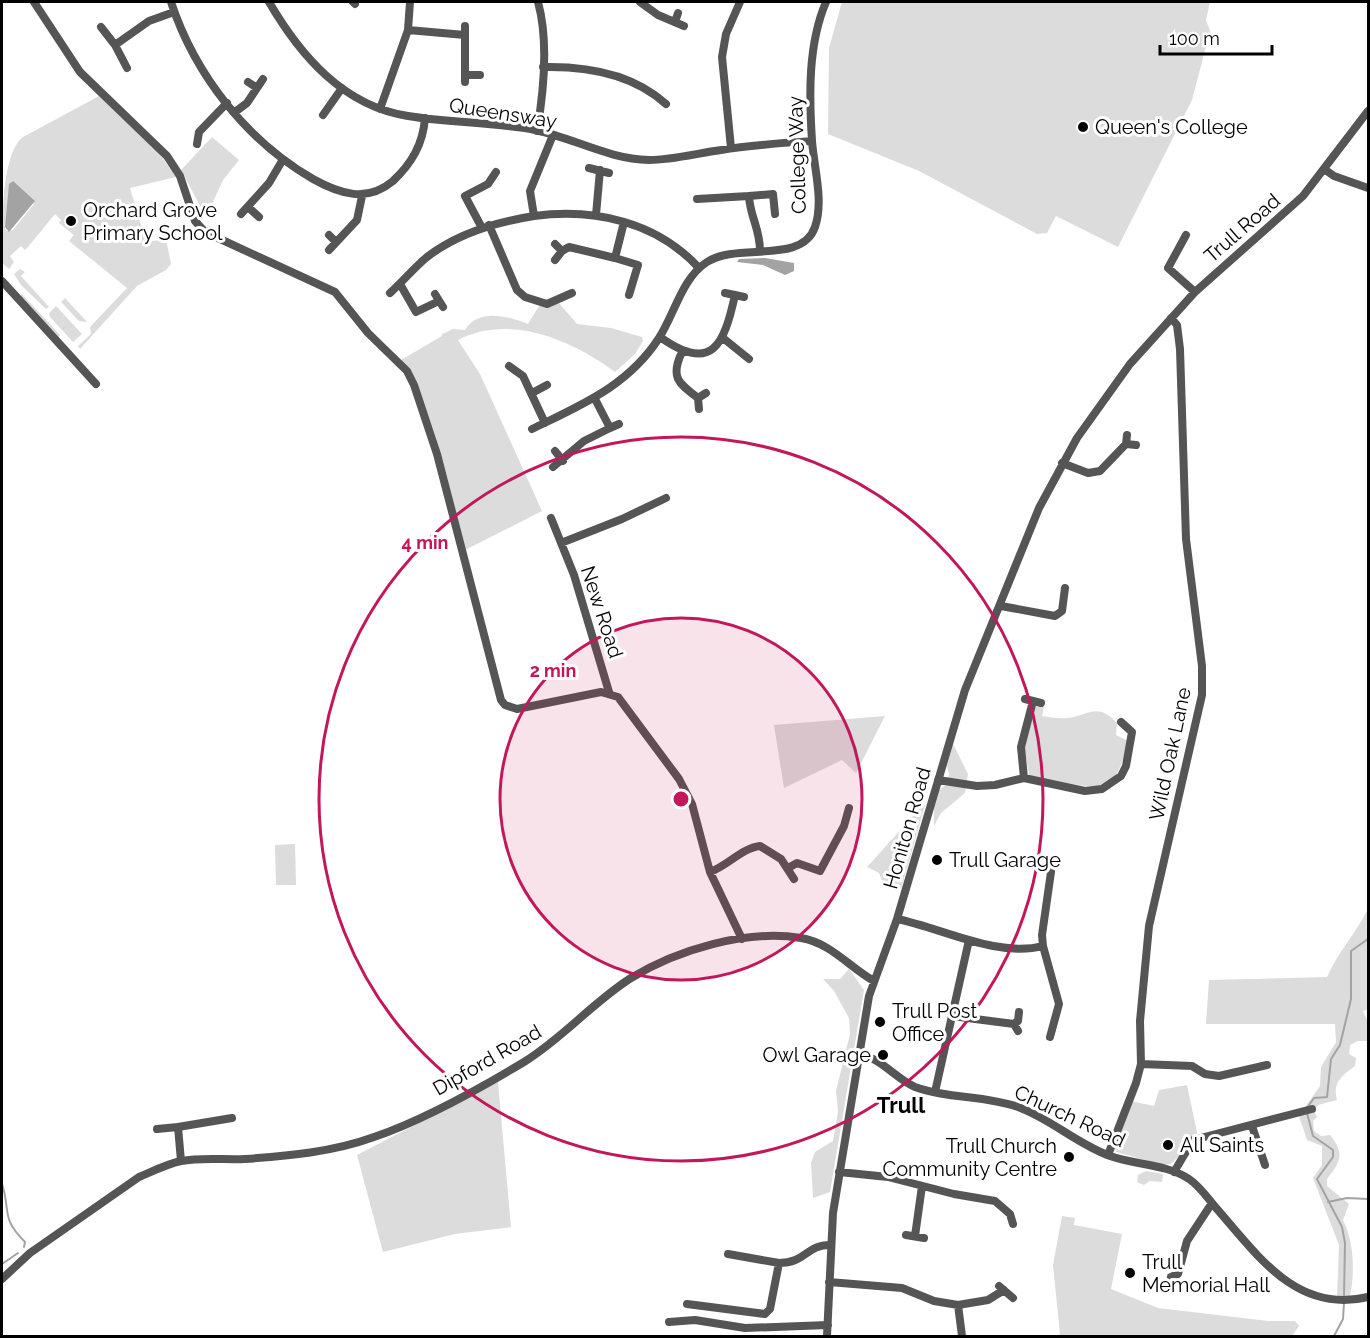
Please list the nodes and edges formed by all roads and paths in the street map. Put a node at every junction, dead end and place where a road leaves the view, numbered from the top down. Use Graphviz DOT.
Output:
graph roads {
  1 [pos="34,2"];
  2 [pos="171,2"];
  3 [pos="269,2"];
  4 [pos="410,2"];
  5 [pos="538,2"];
  6 [pos="640,2"];
  7 [pos="740,2"];
  8 [pos="826,2"];
  9 [pos="174,12"];
  10 [pos="678,13"];
  11 [pos="675,22"];
  12 [pos="684,26"];
  13 [pos="101,27"];
  14 [pos="408,30"];
  15 [pos="116,45"];
  16 [pos="543,67"];
  17 [pos="127,68"];
  18 [pos="480,75"];
  19 [pos="263,79"];
  20 [pos="248,82"];
  21 [pos="257,88"];
  22 [pos="342,88"];
  23 [pos="226,103"];
  24 [pos="666,104"];
  25 [pos="380,109"];
  26 [pos="1368,111"];
  27 [pos="235,112"];
  28 [pos="323,115"];
  29 [pos="425,118"];
  30 [pos="537,130"];
  31 [pos="553,135"];
  32 [pos="812,141"];
  33 [pos="198,144"];
  34 [pos="731,148"];
  35 [pos="282,161"];
  36 [pos="589,168"];
  37 [pos="1324,168"];
  38 [pos="600,170"];
  39 [pos="496,172"];
  40 [pos="609,173"];
  41 [pos="1368,188"];
  42 [pos="362,196"];
  43 [pos="748,196"];
  44 [pos="698,199"];
  45 [pos="775,214"];
  46 [pos="596,215"];
  47 [pos="534,216"];
  48 [pos="259,217"];
  49 [pos="624,222"];
  50 [pos="485,227"];
  51 [pos="329,235"];
  52 [pos="1186,235"];
  53 [pos="336,242"];
  54 [pos="329,250"];
  55 [pos="760,251"];
  56 [pos="615,258"];
  57 [pos="555,260"];
  58 [pos="699,268"];
  59 [pos="2,281"];
  60 [pos="400,284"];
  61 [pos="390,292"];
  62 [pos="725,292"];
  63 [pos="1195,292"];
  64 [pos="572,293"];
  65 [pos="629,295"];
  66 [pos="439,301"];
  67 [pos="1171,318"];
  68 [pos="660,337"];
  69 [pos="723,338"];
  70 [pos="682,352"];
  71 [pos="749,359"];
  72 [pos="1130,364"];
  73 [pos="509,366"];
  74 [pos="96,384"];
  75 [pos="547,385"];
  76 [pos="532,393"];
  77 [pos="595,399"];
  78 [pos="699,409"];
  79 [pos="545,423"];
  80 [pos="532,429"];
  81 [pos="1136,445"];
  82 [pos="555,451"];
  83 [pos="563,461"];
  84 [pos="1062,463"];
  85 [pos="553,467"];
  86 [pos="666,498"];
  87 [pos="551,518"];
  88 [pos="561,543"];
  89 [pos="1065,588"];
  90 [pos="1001,606"];
  91 [pos="609,692"];
  92 [pos="1033,701"];
  93 [pos="1121,722"];
  94 [pos="1024,778"];
  95 [pos="938,780"];
  96 [pos="849,808"];
  97 [pos="788,868"];
  98 [pos="710,873"];
  99 [pos="1052,877"];
  100 [pos="794,879"];
  101 [pos="897,919"];
  102 [pos="742,939"];
  103 [pos="969,940"];
  104 [pos="1043,946"];
  105 [pos="874,981"];
  106 [pos="1019,1012"];
  107 [pos="952,1016"];
  108 [pos="1050,1037"];
  109 [pos="860,1055"];
  110 [pos="1141,1064"];
  111 [pos="1267,1065"];
  112 [pos="934,1092"];
  113 [pos="1312,1109"];
  114 [pos="232,1118"];
  115 [pos="1252,1126"];
  116 [pos="178,1128"];
  117 [pos="157,1129"];
  118 [pos="1108,1155"];
  119 [pos="182,1161"];
  120 [pos="1265,1165"];
  121 [pos="839,1172"];
  122 [pos="1174,1172"];
  123 [pos="922,1186"];
  124 [pos="1212,1203"];
  125 [pos="1012,1224"];
  126 [pos="915,1236"];
  127 [pos="830,1245"];
  128 [pos="728,1254"];
  129 [pos="779,1263"];
  130 [pos="1171,1277"];
  131 [pos="2,1279"];
  132 [pos="829,1282"];
  133 [pos="1368,1297"];
  134 [pos="1013,1298"];
  135 [pos="687,1304"];
  136 [pos="958,1305"];
  137 [pos="676,1311"];
  138 [pos="828,1324"];
  139 [pos="827,1336"];
  140 [pos="962,1336"];
  1 -- 91 [label="street"];
  2 -- 9 [label="street"];
  3 -- 22 [label="street, Queensway"];
  4 -- 14 [label="street"];
  5 -- 16 [label="street"];
  6 -- 11 [label="street"];
  7 -- 34 [label="street"];
  8 -- 32 [label="street, College Way"];
  9 -- 15 [label="street"];
  9 -- 23 [label="street"];
  10 -- 11 [label="street"];
  11 -- 12 [label="street"];
  13 -- 15 [label="street"];
  14 -- 18 [label="street"];
  14 -- 25 [label="street"];
  15 -- 17 [label="street"];
  16 -- 24 [label="street"];
  16 -- 30 [label="street"];
  19 -- 21 [label="street"];
  20 -- 21 [label="street"];
  21 -- 27 [label="street"];
  22 -- 25 [label="street, Queensway"];
  22 -- 28 [label="street"];
  23 -- 27 [label="street"];
  23 -- 33 [label="street"];
  25 -- 29 [label="street, Queensway"];
  26 -- 37 [label="street, Trull Road"];
  27 -- 35 [label="street"];
  29 -- 30 [label="street, Queensway"];
  29 -- 42 [label="street"];
  30 -- 31 [label="street, Queensway"];
  31 -- 34 [label="street, Queensway"];
  31 -- 47 [label="street"];
  32 -- 34 [label="street, Queensway"];
  32 -- 55 [label="street, College Way"];
  35 -- 42 [label="street"];
  35 -- 48 [label="street"];
  36 -- 38 [label="street"];
  37 -- 41 [label="street"];
  37 -- 63 [label="street, Trull Road"];
  38 -- 40 [label="street"];
  38 -- 46 [label="street"];
  39 -- 50 [label="street"];
  42 -- 53 [label="street"];
  43 -- 44 [label="street"];
  43 -- 45 [label="street"];
  43 -- 55 [label="street"];
  46 -- 47 [label="street"];
  46 -- 49 [label="street"];
  47 -- 50 [label="street"];
  49 -- 56 [label="street"];
  49 -- 58 [label="street"];
  50 -- 60 [label="street"];
  50 -- 64 [label="street"];
  51 -- 53 [label="street"];
  52 -- 63 [label="street"];
  53 -- 54 [label="street"];
  55 -- 58 [label="street, College Way"];
  56 -- 57 [label="street"];
  56 -- 65 [label="street"];
  58 -- 68 [label="street"];
  59 -- 74 [label="street"];
  60 -- 61 [label="street"];
  60 -- 66 [label="street"];
  62 -- 69 [label="street"];
  63 -- 67 [label="street, Trull Road"];
  67 -- 72 [label="street, Trull Road"];
  67 -- 110 [label="street, Wild Oak Lane"];
  68 -- 70 [label="street"];
  68 -- 77 [label="street"];
  69 -- 70 [label="street"];
  69 -- 71 [label="street"];
  70 -- 78 [label="street"];
  72 -- 84 [label="street, Honiton Road"];
  73 -- 76 [label="street"];
  75 -- 76 [label="street"];
  76 -- 79 [label="street"];
  77 -- 79 [label="street"];
  77 -- 83 [label="street"];
  79 -- 80 [label="street"];
  81 -- 84 [label="street"];
  82 -- 83 [label="street"];
  83 -- 85 [label="street"];
  84 -- 90 [label="street, Honiton Road"];
  86 -- 88 [label="street"];
  87 -- 88 [label="street, New Road"];
  88 -- 91 [label="street, New Road"];
  89 -- 90 [label="street"];
  90 -- 95 [label="street, Honiton Road"];
  91 -- 98 [label="street"];
  92 -- 94 [label="street"];
  93 -- 94 [label="street"];
  94 -- 95 [label="street"];
  95 -- 101 [label="street, Honiton Road"];
  96 -- 97 [label="street"];
  97 -- 98 [label="street"];
  97 -- 100 [label="street"];
  98 -- 102 [label="street"];
  99 -- 104 [label="street"];
  101 -- 103 [label="street"];
  101 -- 105 [label="street, Honiton Road"];
  102 -- 105 [label="street, Dipford Road"];
  102 -- 119 [label="street, Dipford Road"];
  103 -- 104 [label="street"];
  103 -- 107 [label="street"];
  104 -- 108 [label="street"];
  105 -- 109 [label="street, Honiton Road"];
  106 -- 107 [label="street"];
  107 -- 112 [label="street"];
  109 -- 112 [label="street, Church Road"];
  109 -- 121 [label="street, Honiton Road"];
  110 -- 111 [label="street"];
  110 -- 118 [label="street, Wild Oak Lane"];
  112 -- 118 [label="street, Church Road"];
  113 -- 115 [label="street"];
  114 -- 116 [label="street"];
  115 -- 120 [label="street"];
  115 -- 122 [label="street"];
  116 -- 117 [label="street"];
  116 -- 119 [label="street"];
  118 -- 122 [label="street, Church Road"];
  119 -- 131 [label="street, Dipford Road"];
  121 -- 123 [label="street"];
  121 -- 127 [label="street, Honiton Road"];
  122 -- 124 [label="street, Church Road"];
  123 -- 125 [label="street"];
  123 -- 126 [label="street"];
  124 -- 130 [label="street"];
  124 -- 133 [label="street, Church Road"];
  127 -- 129 [label="street"];
  127 -- 132 [label="street, Honiton Road"];
  128 -- 129 [label="street"];
  129 -- 135 [label="street"];
  132 -- 136 [label="street"];
  132 -- 138 [label="street, Honiton Road"];
  134 -- 136 [label="street"];
  136 -- 140 [label="street"];
  137 -- 138 [label="street"];
  138 -- 139 [label="street, Honiton Road"];
}
